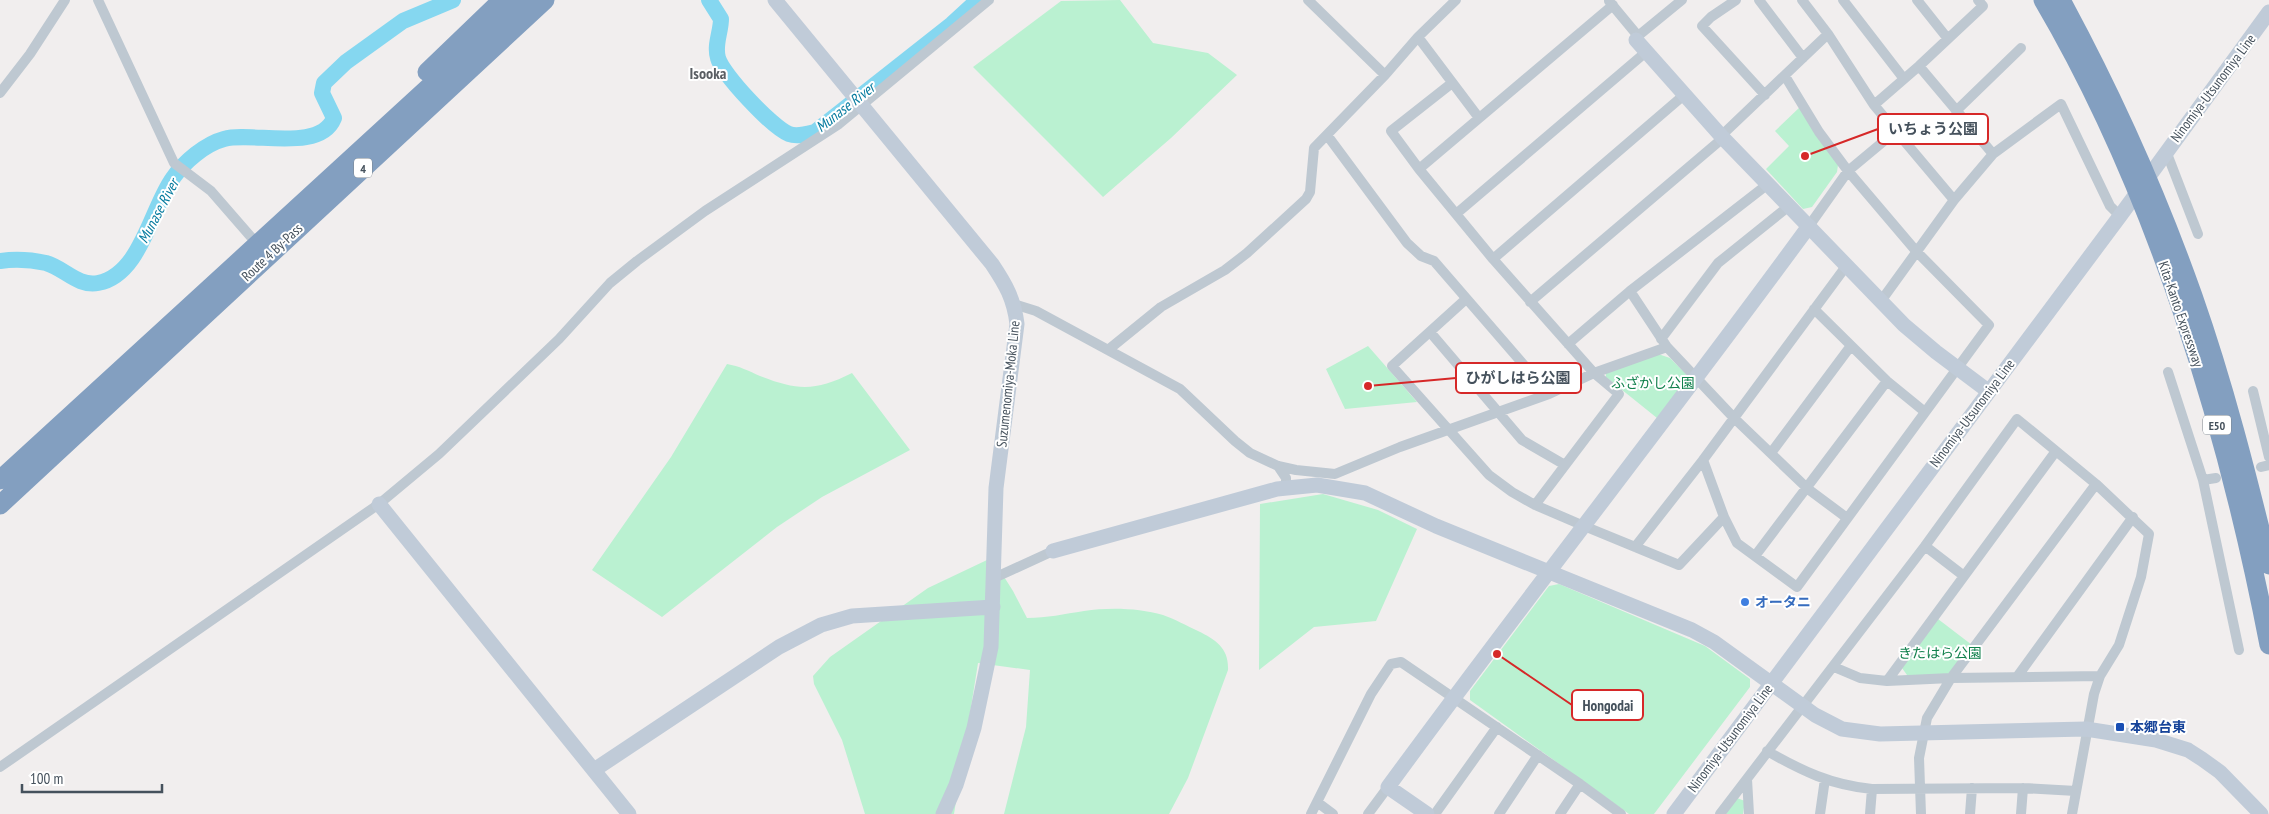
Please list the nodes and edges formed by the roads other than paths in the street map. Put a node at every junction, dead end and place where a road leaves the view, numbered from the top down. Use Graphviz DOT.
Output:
graph roads {
  1 [pos="65,0"];
  2 [pos="98,0"];
  3 [pos="502,0"];
  4 [pos="524,0"];
  5 [pos="545,0"];
  6 [pos="561,0"];
  7 [pos="774,0"];
  8 [pos="988,0"];
  9 [pos="1308,0"];
  10 [pos="1456,0"];
  11 [pos="1682,0"];
  12 [pos="1736,0"];
  13 [pos="1759,0"];
  14 [pos="1802,0"];
  15 [pos="1843,0"];
  16 [pos="1917,0"];
  17 [pos="1978,0"];
  18 [pos="2043,0"];
  19 [pos="2061,0"];
  20 [pos="1611,2"];
  21 [pos="2269,12"];
  22 [pos="1828,34"];
  23 [pos="1418,37"];
  24 [pos="1637,38"];
  25 [pos="1948,39"];
  26 [pos="2021,48"];
  27 [pos="1646,52"];
  28 [pos="1804,58"];
  29 [pos="1919,66"];
  30 [pos="1385,75"];
  31 [pos="1785,76"];
  32 [pos="1904,79"];
  33 [pos="1452,83"];
  34 [pos="0,94"];
  35 [pos="1684,95"];
  36 [pos="1764,95"];
  37 [pos="1874,105"];
  38 [pos="862,106"];
  39 [pos="1956,111"];
  40 [pos="1479,118"];
  41 [pos="1896,131"];
  42 [pos="1327,135"];
  43 [pos="1722,137"];
  44 [pos="2166,151"];
  45 [pos="1992,154"];
  46 [pos="1419,169"];
  47 [pos="1848,171"];
  48 [pos="1768,184"];
  49 [pos="1954,200"];
  50 [pos="2150,204"];
  51 [pos="1789,206"];
  52 [pos="1456,214"];
  53 [pos="2120,216"];
  54 [pos="1809,226"];
  55 [pos="2198,234"];
  56 [pos="251,238"];
  57 [pos="1916,251"];
  58 [pos="1493,259"];
  59 [pos="1846,265"];
  60 [pos="1630,291"];
  61 [pos="1466,299"];
  62 [pos="1881,301"];
  63 [pos="1530,302"];
  64 [pos="1014,304"];
  65 [pos="1814,309"];
  66 [pos="176,330"];
  67 [pos="1430,332"];
  68 [pos="1664,343"];
  69 [pos="1568,344"];
  70 [pos="1850,347"];
  71 [pos="1108,350"];
  72 [pos="1958,368"];
  73 [pos="2168,372"];
  74 [pos="1594,374"];
  75 [pos="1697,378"];
  76 [pos="1886,381"];
  77 [pos="2253,390"];
  78 [pos="1988,391"];
  79 [pos="1549,394"];
  80 [pos="1498,412"];
  81 [pos="1925,412"];
  82 [pos="1734,418"];
  83 [pos="1447,430"];
  84 [pos="2056,451"];
  85 [pos="1771,453"];
  86 [pos="2269,457"];
  87 [pos="1703,460"];
  88 [pos="1565,465"];
  89 [pos="1278,466"];
  90 [pos="2216,478"];
  91 [pos="0,480"];
  92 [pos="2203,480"];
  93 [pos="2096,484"];
  94 [pos="1286,488"];
  95 [pos="1808,489"];
  96 [pos="378,504"];
  97 [pos="0,505"];
  98 [pos="1535,505"];
  99 [pos="1724,517"];
  100 [pos="2133,517"];
  101 [pos="1847,518"];
  102 [pos="1584,526"];
  103 [pos="1925,546"];
  104 [pos="1635,547"];
  105 [pos="1053,551"];
  106 [pos="1755,556"];
  107 [pos="2269,565"];
  108 [pos="1550,571"];
  109 [pos="1964,576"];
  110 [pos="994,578"];
  111 [pos="993,607"];
  112 [pos="2269,645"];
  113 [pos="2239,650"];
  114 [pos="1834,667"];
  115 [pos="2100,676"];
  116 [pos="2017,677"];
  117 [pos="1951,678"];
  118 [pos="1887,681"];
  119 [pos="1771,684"];
  120 [pos="1454,697"];
  121 [pos="1801,706"];
  122 [pos="1497,727"];
  123 [pos="2086,729"];
  124 [pos="1924,733"];
  125 [pos="1767,751"];
  126 [pos="1538,755"];
  127 [pos="0,767"];
  128 [pos="594,770"];
  129 [pos="1747,779"];
  130 [pos="1825,779"];
  131 [pos="1580,784"];
  132 [pos="1388,787"];
  133 [pos="1920,788"];
  134 [pos="1972,788"];
  135 [pos="2023,788"];
  136 [pos="1872,789"];
  137 [pos="2076,791"];
  138 [pos="1317,802"];
  139 [pos="629,814"];
  140 [pos="943,814"];
  141 [pos="1311,814"];
  142 [pos="1334,814"];
  143 [pos="1368,814"];
  144 [pos="1427,814"];
  145 [pos="1436,814"];
  146 [pos="1499,814"];
  147 [pos="1560,814"];
  148 [pos="1621,814"];
  149 [pos="1674,814"];
  150 [pos="1720,814"];
  151 [pos="1749,814"];
  152 [pos="1820,814"];
  153 [pos="1870,814"];
  154 [pos="1920,814"];
  155 [pos="1970,814"];
  156 [pos="2021,814"];
  157 [pos="2072,814"];
  158 [pos="2261,814"];
  1 -- 34 [label="street"];
  2 -- 56 [label="street"];
  3 -- 56 [label="highway"];
  4 -- 66 [label="highway, Route 4 By-Pass / 4"];
  5 -- 66 [label="highway, Route 4 By-Pass / 4"];
  6 -- 66 [label="highway"];
  7 -- 38 [label="street, Suzumenomiya-Moka Line"];
  8 -- 38 [label="street"];
  9 -- 30 [label="street"];
  10 -- 23 [label="street"];
  11 -- 24 [label="street"];
  12 -- 36 [label="street"];
  13 -- 28 [label="street"];
  14 -- 22 [label="street"];
  15 -- 32 [label="street"];
  16 -- 25 [label="street"];
  17 -- 25 [label="street"];
  18 -- 50 [label="highway, Kita-Kanto Expressway / E50"];
  19 -- 50 [label="highway, Kita-Kanto Expressway / E50"];
  20 -- 24 [label="street"];
  20 -- 40 [label="street"];
  21 -- 44 [label="street, Ninomiya-Utsunomiya Line"];
  22 -- 28 [label="street"];
  22 -- 37 [label="street"];
  23 -- 30 [label="street"];
  23 -- 33 [label="street"];
  24 -- 27 [label="street"];
  25 -- 29 [label="street"];
  26 -- 39 [label="street"];
  27 -- 35 [label="street"];
  27 -- 52 [label="street"];
  28 -- 31 [label="street"];
  29 -- 32 [label="street"];
  29 -- 39 [label="street"];
  30 -- 42 [label="street"];
  31 -- 36 [label="street"];
  31 -- 47 [label="street"];
  32 -- 37 [label="street"];
  33 -- 40 [label="street"];
  33 -- 46 [label="street"];
  35 -- 43 [label="street"];
  35 -- 58 [label="street"];
  36 -- 43 [label="street"];
  37 -- 41 [label="street"];
  38 -- 64 [label="street, Suzumenomiya-Moka Line"];
  38 -- 96 [label="street"];
  39 -- 45 [label="street"];
  40 -- 46 [label="street"];
  41 -- 47 [label="street"];
  41 -- 49 [label="street"];
  42 -- 61 [label="street"];
  42 -- 71 [label="street"];
  43 -- 48 [label="street"];
  43 -- 63 [label="street"];
  44 -- 53 [label="street, Ninomiya-Utsunomiya Line"];
  44 -- 55 [label="street"];
  45 -- 49 [label="street"];
  45 -- 53 [label="street"];
  46 -- 52 [label="street"];
  47 -- 54 [label="street"];
  47 -- 57 [label="street"];
  48 -- 51 [label="street"];
  48 -- 60 [label="street"];
  49 -- 57 [label="street"];
  50 -- 107 [label="highway, Kita-Kanto Expressway / E50"];
  50 -- 112 [label="highway, Kita-Kanto Expressway / E50"];
  51 -- 54 [label="street"];
  51 -- 68 [label="street"];
  52 -- 58 [label="street"];
  53 -- 78 [label="street, Ninomiya-Utsunomiya Line"];
  54 -- 59 [label="street"];
  54 -- 75 [label="street"];
  56 -- 66 [label="highway"];
  57 -- 62 [label="street"];
  57 -- 72 [label="street"];
  58 -- 63 [label="street"];
  59 -- 62 [label="street"];
  59 -- 65 [label="street"];
  60 -- 68 [label="street"];
  60 -- 69 [label="street"];
  61 -- 67 [label="street"];
  61 -- 79 [label="street"];
  62 -- 72 [label="street"];
  63 -- 69 [label="street"];
  64 -- 71 [label="street"];
  64 -- 110 [label="street, Suzumenomiya-Moka Line"];
  65 -- 70 [label="street"];
  65 -- 82 [label="street"];
  66 -- 91 [label="highway, Route 4 By-Pass / 4"];
  66 -- 97 [label="highway, Route 4 By-Pass / 4"];
  67 -- 80 [label="street"];
  67 -- 83 [label="street"];
  68 -- 74 [label="street"];
  68 -- 75 [label="street"];
  69 -- 74 [label="street"];
  70 -- 76 [label="street"];
  70 -- 85 [label="street"];
  71 -- 89 [label="street"];
  72 -- 78 [label="street"];
  72 -- 81 [label="street"];
  73 -- 92 [label="street"];
  74 -- 79 [label="street"];
  74 -- 88 [label="street"];
  75 -- 82 [label="street"];
  75 -- 102 [label="street"];
  76 -- 81 [label="street"];
  76 -- 95 [label="street"];
  77 -- 86 [label="street"];
  78 -- 119 [label="street, Ninomiya-Utsunomiya Line"];
  79 -- 80 [label="street"];
  80 -- 83 [label="street"];
  80 -- 88 [label="street"];
  81 -- 101 [label="street"];
  82 -- 85 [label="street"];
  82 -- 87 [label="street"];
  83 -- 89 [label="street"];
  83 -- 98 [label="street"];
  84 -- 93 [label="street"];
  84 -- 103 [label="street"];
  84 -- 109 [label="street"];
  85 -- 95 [label="street"];
  87 -- 99 [label="street"];
  87 -- 104 [label="street"];
  88 -- 98 [label="street"];
  89 -- 94 [label="street"];
  90 -- 92 [label="street"];
  92 -- 113 [label="street"];
  93 -- 100 [label="street"];
  93 -- 117 [label="street"];
  94 -- 105 [label="street"];
  94 -- 108 [label="street"];
  95 -- 101 [label="street"];
  95 -- 106 [label="street"];
  96 -- 127 [label="street"];
  96 -- 128 [label="street"];
  98 -- 102 [label="street"];
  99 -- 104 [label="street"];
  99 -- 106 [label="street"];
  100 -- 115 [label="street"];
  100 -- 116 [label="street"];
  101 -- 106 [label="street"];
  102 -- 104 [label="street"];
  102 -- 108 [label="street"];
  103 -- 109 [label="street"];
  103 -- 114 [label="street"];
  105 -- 110 [label="street"];
  108 -- 119 [label="street"];
  108 -- 120 [label="street"];
  109 -- 118 [label="street"];
  110 -- 111 [label="street, Suzumenomiya-Moka Line"];
  111 -- 128 [label="street"];
  111 -- 140 [label="street, Suzumenomiya-Moka Line"];
  114 -- 118 [label="street"];
  114 -- 121 [label="street"];
  115 -- 116 [label="street"];
  115 -- 123 [label="street"];
  116 -- 117 [label="street"];
  117 -- 118 [label="street"];
  117 -- 124 [label="street"];
  119 -- 121 [label="street"];
  119 -- 149 [label="street, Ninomiya-Utsunomiya Line"];
  120 -- 122 [label="street"];
  120 -- 132 [label="street"];
  120 -- 138 [label="street"];
  121 -- 124 [label="street"];
  121 -- 125 [label="street"];
  122 -- 126 [label="street"];
  122 -- 145 [label="street"];
  123 -- 124 [label="street"];
  123 -- 137 [label="street"];
  123 -- 158 [label="street"];
  124 -- 133 [label="street"];
  125 -- 129 [label="street"];
  125 -- 130 [label="street"];
  126 -- 131 [label="street"];
  126 -- 146 [label="street"];
  128 -- 139 [label="street"];
  129 -- 150 [label="street"];
  129 -- 151 [label="street"];
  130 -- 136 [label="street"];
  130 -- 152 [label="street"];
  131 -- 147 [label="street"];
  131 -- 148 [label="street"];
  132 -- 143 [label="street"];
  132 -- 144 [label="street"];
  133 -- 134 [label="street"];
  133 -- 136 [label="street"];
  133 -- 154 [label="street"];
  134 -- 135 [label="street"];
  134 -- 155 [label="street"];
  135 -- 137 [label="street"];
  135 -- 156 [label="street"];
  136 -- 153 [label="street"];
  137 -- 157 [label="street"];
  138 -- 141 [label="street"];
  138 -- 142 [label="street"];
}
